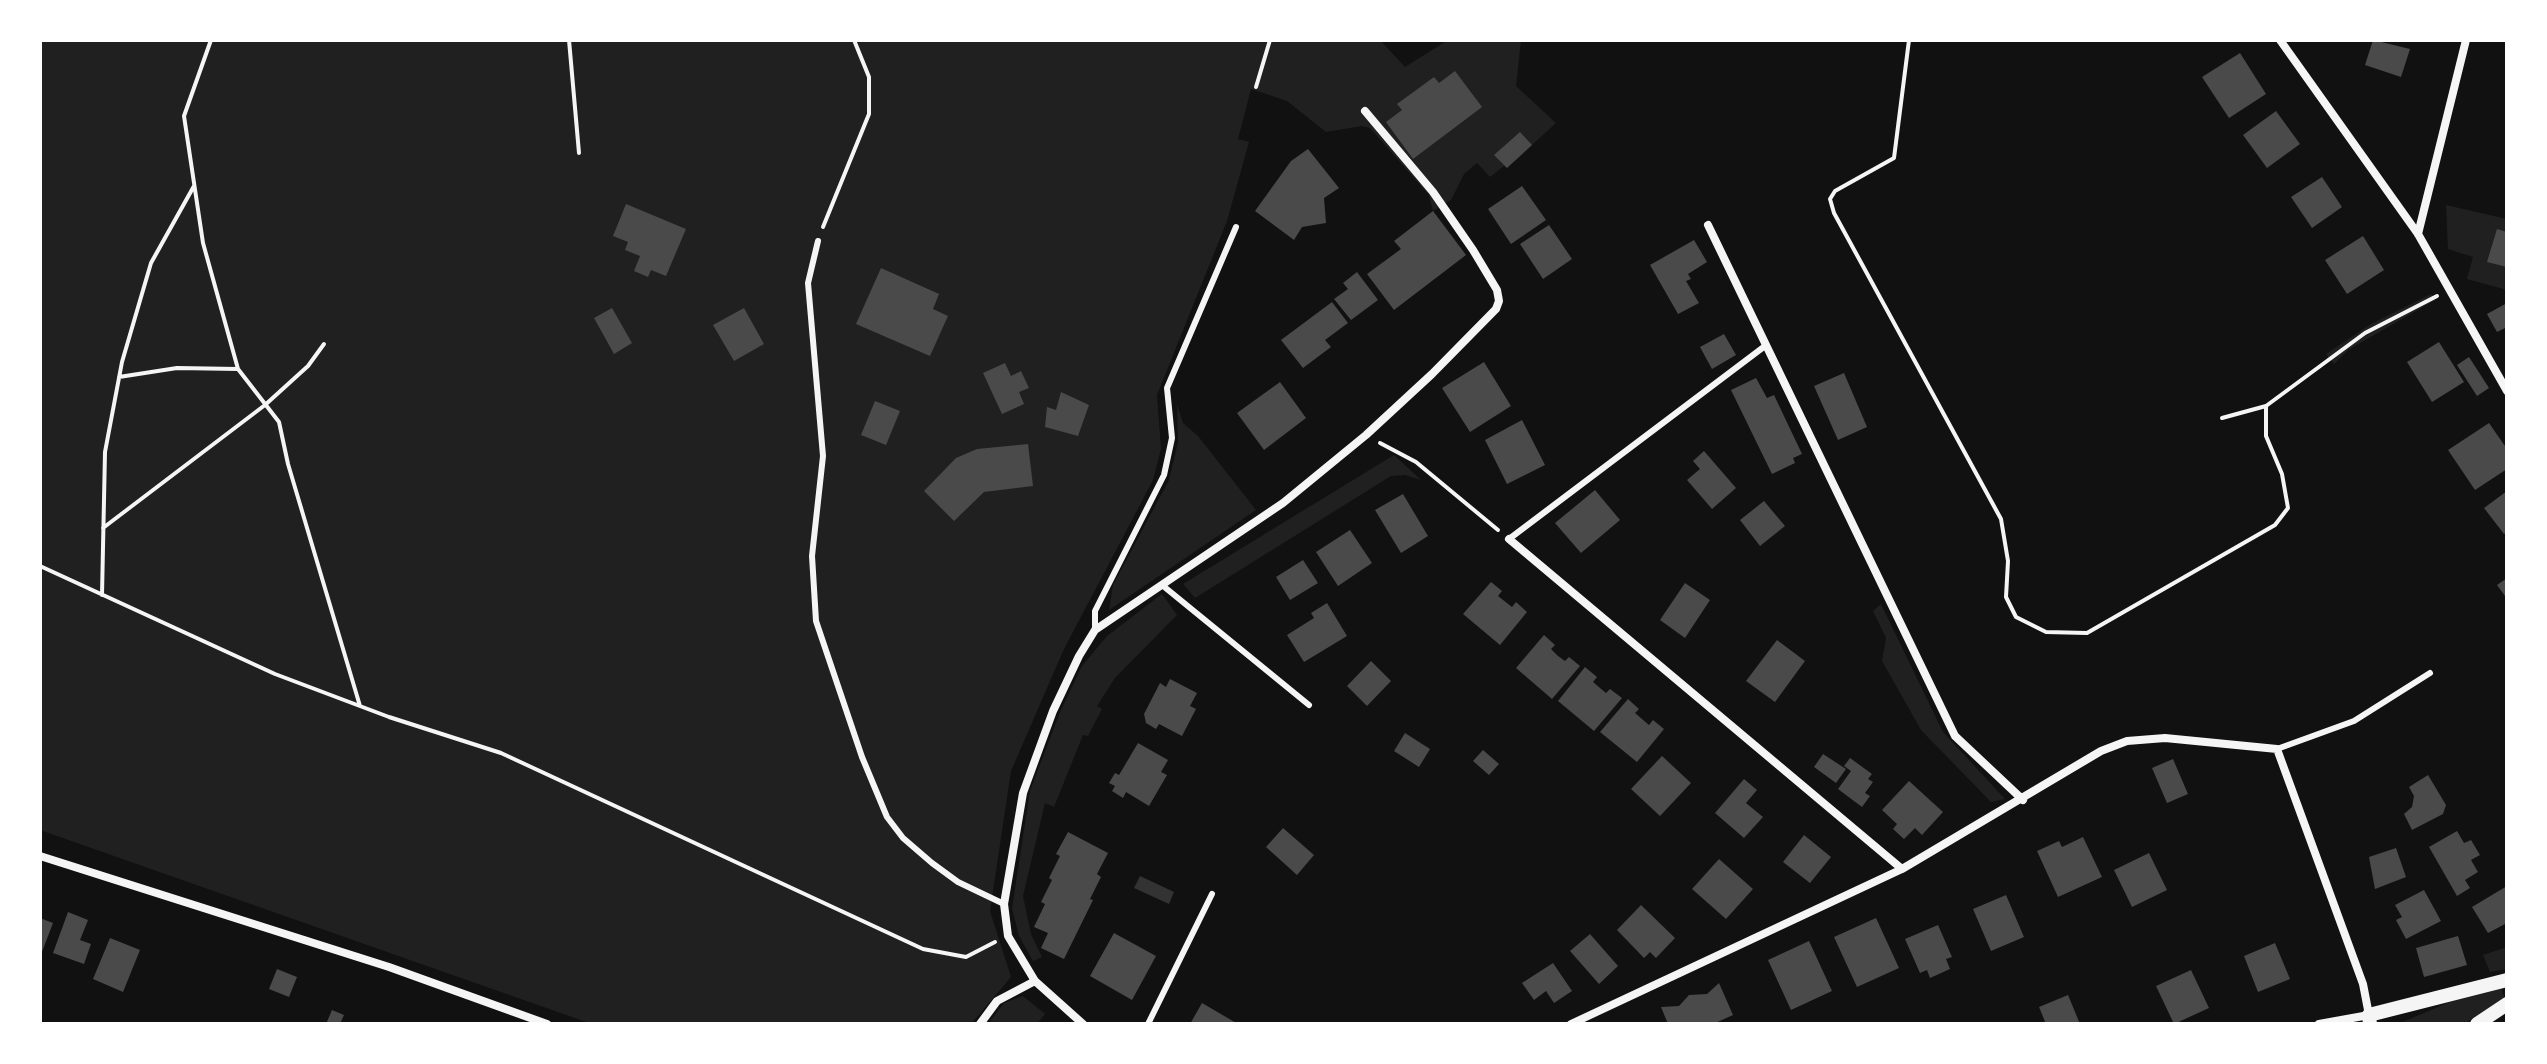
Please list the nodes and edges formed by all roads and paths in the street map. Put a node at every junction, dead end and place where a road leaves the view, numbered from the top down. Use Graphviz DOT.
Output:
graph roads {
  1 [pos="211,40"];
  2 [pos="569,40"];
  3 [pos="854,40"];
  4 [pos="1270,40"];
  5 [pos="1909,40"];
  6 [pos="2280,40"];
  7 [pos="2466,40"];
  8 [pos="1256,87"];
  9 [pos="1365,111"];
  10 [pos="579,153"];
  11 [pos="194,185"];
  12 [pos="1708,225"];
  13 [pos="1236,227"];
  14 [pos="2418,234"];
  15 [pos="818,241"];
  16 [pos="2447,291"];
  17 [pos="324,344"];
  18 [pos="1765,346"];
  19 [pos="238,369"];
  20 [pos="119,377"];
  21 [pos="2507,391"];
  22 [pos="265,405"];
  23 [pos="2266,406"];
  24 [pos="2222,418"];
  25 [pos="1366,435"];
  26 [pos="103,528"];
  27 [pos="1509,539"];
  28 [pos="40,566"];
  29 [pos="1162,585"];
  30 [pos="102,595"];
  31 [pos="1095,630"];
  32 [pos="2430,673"];
  33 [pos="1309,705"];
  34 [pos="360,706"];
  35 [pos="2277,749"];
  36 [pos="2023,800"];
  37 [pos="40,856"];
  38 [pos="1902,869"];
  39 [pos="1212,894"];
  40 [pos="1004,904"];
  41 [pos="1008,936"];
  42 [pos="2507,980"];
  43 [pos="1035,981"];
  44 [pos="2507,1004"];
  45 [pos="2369,1020"];
  46 [pos="547,1024"];
  47 [pos="980,1024"];
  48 [pos="1083,1024"];
  49 [pos="1148,1024"];
  50 [pos="1571,1024"];
  51 [pos="2319,1024"];
  52 [pos="2477,1024"];
  1 -- 11 [label="path"];
  2 -- 10 [label="path"];
  3 -- 15 [label="path"];
  4 -- 8 [label="path"];
  5 -- 23 [label="path"];
  6 -- 14 [label="street"];
  7 -- 14 [label="street"];
  9 -- 25 [label="street"];
  11 -- 19 [label="path"];
  11 -- 20 [label="path"];
  12 -- 18 [label="street"];
  13 -- 31 [label="lane"];
  14 -- 16 [label="street"];
  15 -- 40 [label="lane"];
  16 -- 21 [label="street"];
  16 -- 23 [label="path"];
  17 -- 22 [label="path"];
  18 -- 27 [label="lane"];
  18 -- 36 [label="street"];
  19 -- 20 [label="path"];
  19 -- 22 [label="path"];
  20 -- 26 [label="path"];
  22 -- 26 [label="path"];
  22 -- 34 [label="path"];
  23 -- 24 [label="path"];
  25 -- 27 [label="path"];
  25 -- 29 [label="street"];
  26 -- 30 [label="path"];
  27 -- 38 [label="street"];
  28 -- 30 [label="path"];
  29 -- 31 [label="street"];
  29 -- 33 [label="lane"];
  30 -- 34 [label="path"];
  31 -- 40 [label="street"];
  32 -- 35 [label="lane"];
  34 -- 41 [label="path"];
  35 -- 36 [label="street"];
  35 -- 45 [label="street"];
  36 -- 38 [label="street"];
  37 -- 46 [label="street"];
  38 -- 50 [label="street"];
  39 -- 49 [label="lane"];
  40 -- 41 [label="street"];
  41 -- 43 [label="street"];
  42 -- 45 [label="street"];
  43 -- 47 [label="street"];
  43 -- 48 [label="street"];
  44 -- 52 [label="street"];
  45 -- 51 [label="street"];
}
